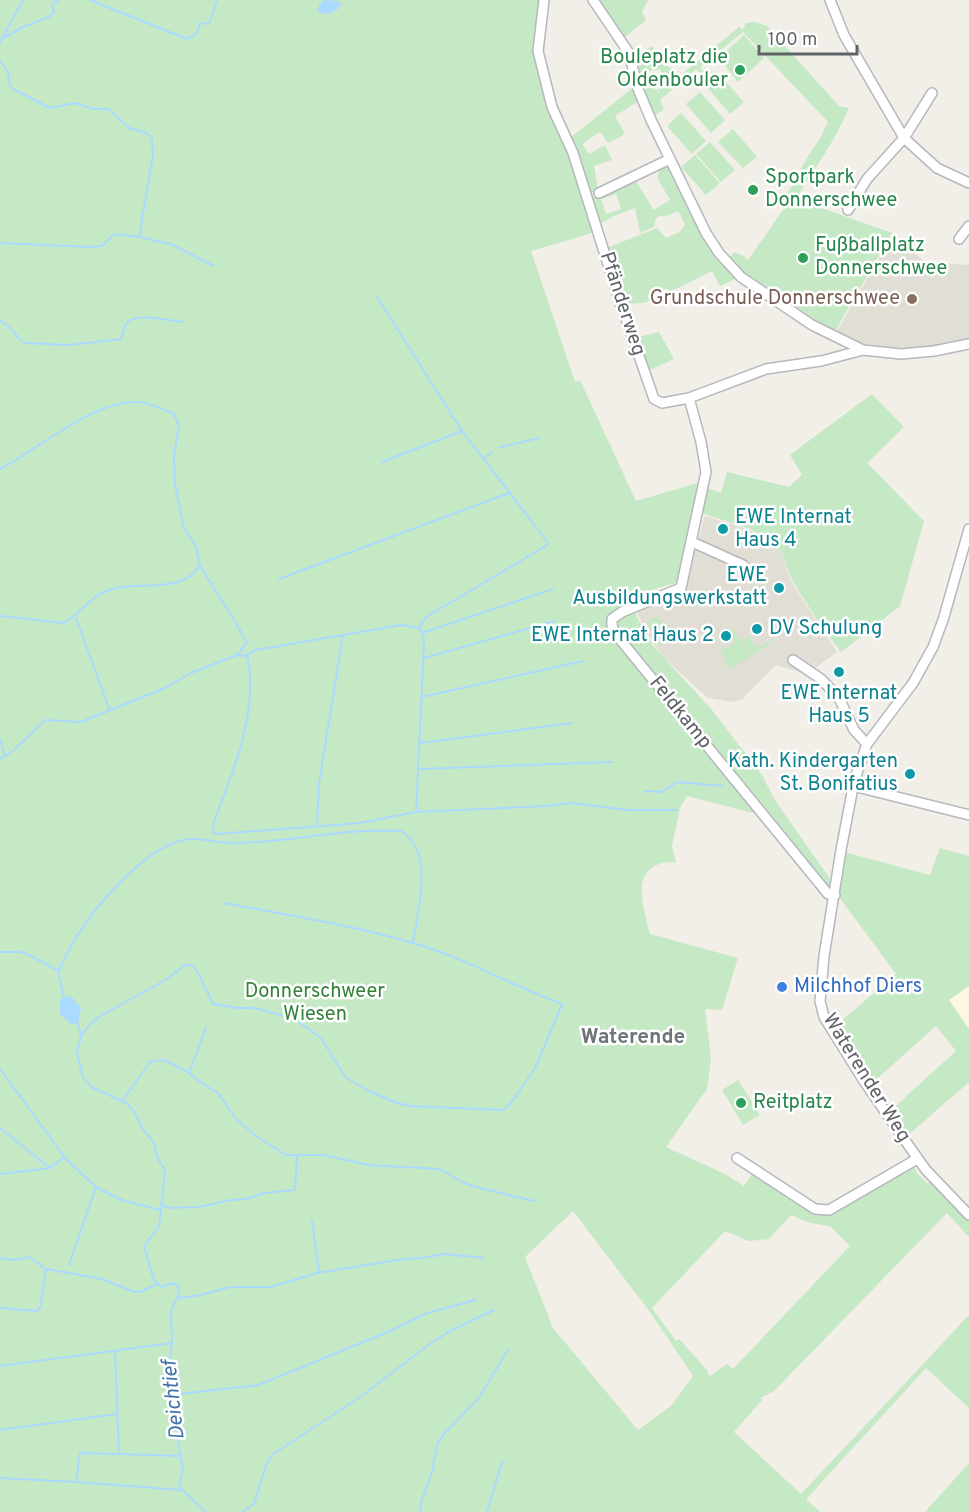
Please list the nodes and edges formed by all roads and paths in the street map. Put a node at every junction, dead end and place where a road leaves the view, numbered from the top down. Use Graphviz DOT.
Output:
graph roads {
  1 [pos="544,0"];
  2 [pos="593,0"];
  3 [pos="830,0"];
  4 [pos="932,93"];
  5 [pos="904,138"];
  6 [pos="670,159"];
  7 [pos="969,183"];
  8 [pos="599,193"];
  9 [pos="848,210"];
  10 [pos="969,226"];
  11 [pos="959,239"];
  12 [pos="969,344"];
  13 [pos="863,350"];
  14 [pos="688,398"];
  15 [pos="969,529"];
  16 [pos="692,542"];
  17 [pos="743,565"];
  18 [pos="793,660"];
  19 [pos="867,744"];
  20 [pos="853,786"];
  21 [pos="969,814"];
  22 [pos="835,896"];
  23 [pos="736,1158"];
  24 [pos="917,1159"];
  25 [pos="969,1215"];
  1 -- 14 [label="street, Pfänderweg"];
  2 -- 6 [label="street"];
  3 -- 5 [label="street"];
  4 -- 5 [label="street"];
  5 -- 7 [label="street"];
  5 -- 9 [label="street"];
  6 -- 8 [label="street"];
  6 -- 13 [label="street"];
  10 -- 11 [label="street"];
  12 -- 13 [label="street"];
  13 -- 14 [label="street, Pfänderweg"];
  14 -- 16 [label="street, Feldkamp"];
  15 -- 19 [label="street, Waterender Weg"];
  16 -- 17 [label="street"];
  16 -- 22 [label="street, Feldkamp"];
  18 -- 19 [label="street"];
  19 -- 20 [label="street, Waterender Weg"];
  20 -- 21 [label="street"];
  20 -- 22 [label="street, Waterender Weg"];
  22 -- 24 [label="street, Waterender Weg"];
  23 -- 24 [label="street"];
  24 -- 25 [label="street, Waterender Weg"];
}
